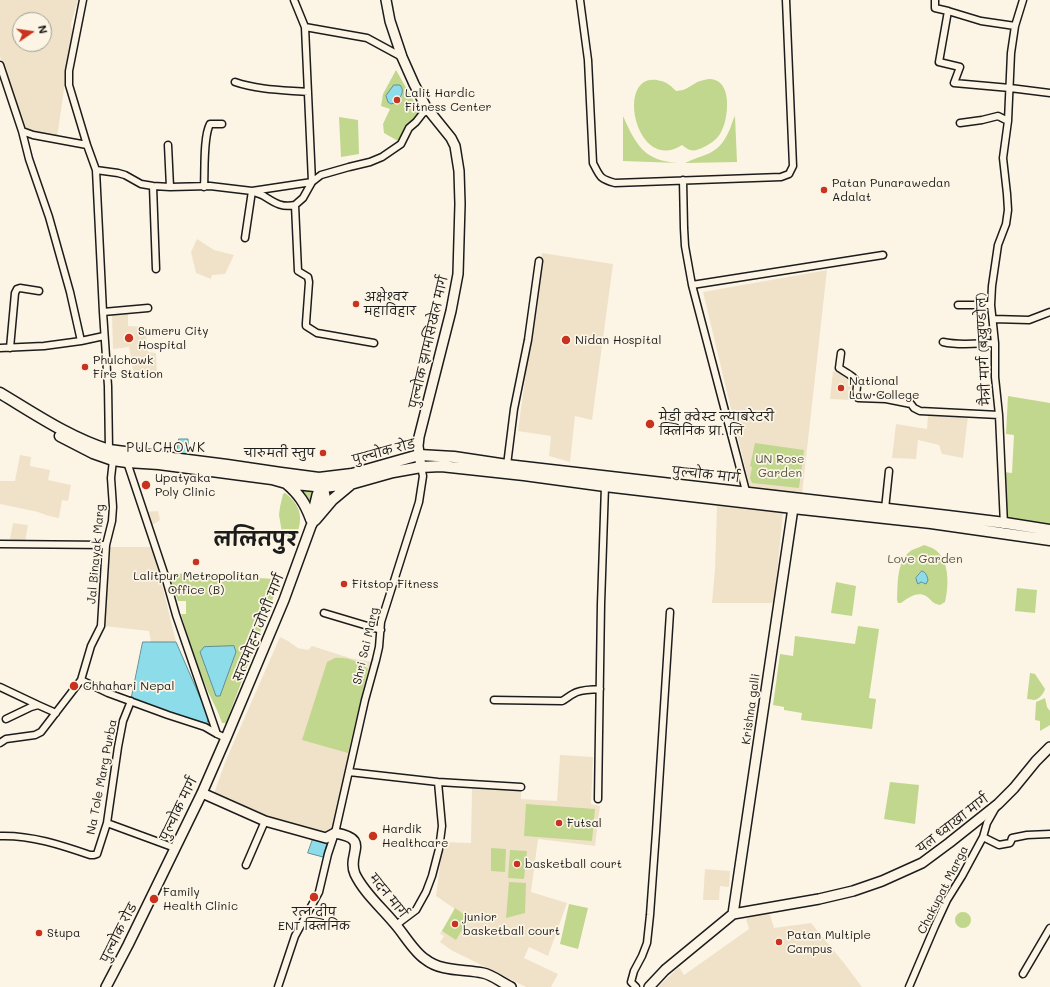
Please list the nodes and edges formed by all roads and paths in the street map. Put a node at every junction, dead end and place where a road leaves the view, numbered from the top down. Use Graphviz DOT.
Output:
graph roads {
  1 [pos="83,0"];
  2 [pos="294,0"];
  3 [pos="386,0"];
  4 [pos="580,0"];
  5 [pos="786,0"];
  6 [pos="935,0"];
  7 [pos="1023,0"];
  8 [pos="948,11"];
  9 [pos="1016,26"];
  10 [pos="305,28"];
  11 [pos="402,56"];
  12 [pos="0,64"];
  13 [pos="235,82"];
  14 [pos="1010,88"];
  15 [pos="308,92"];
  16 [pos="1050,93"];
  17 [pos="429,111"];
  18 [pos="1008,121"];
  19 [pos="960,123"];
  20 [pos="222,124"];
  21 [pos="22,131"];
  22 [pos="87,145"];
  23 [pos="168,145"];
  24 [pos="96,170"];
  25 [pos="683,180"];
  26 [pos="312,182"];
  27 [pos="153,186"];
  28 [pos="170,187"];
  29 [pos="204,187"];
  30 [pos="252,191"];
  31 [pos="295,205"];
  32 [pos="245,238"];
  33 [pos="883,255"];
  34 [pos="539,261"];
  35 [pos="156,269"];
  36 [pos="692,285"];
  37 [pos="39,291"];
  38 [pos="958,305"];
  39 [pos="991,305"];
  40 [pos="148,308"];
  41 [pos="102,312"];
  42 [pos="1050,312"];
  43 [pos="993,320"];
  44 [pos="104,336"];
  45 [pos="81,341"];
  46 [pos="943,342"];
  47 [pos="374,343"];
  48 [pos="995,343"];
  49 [pos="0,348"];
  50 [pos="10,348"];
  51 [pos="841,353"];
  52 [pos="0,394"];
  53 [pos="0,401"];
  54 [pos="999,415"];
  55 [pos="109,450"];
  56 [pos="419,455"];
  57 [pos="454,456"];
  58 [pos="113,460"];
  59 [pos="127,462"];
  60 [pos="507,465"];
  61 [pos="421,466"];
  62 [pos="889,471"];
  63 [pos="321,482"];
  64 [pos="286,483"];
  65 [pos="354,483"];
  66 [pos="605,486"];
  67 [pos="746,492"];
  68 [pos="748,502"];
  69 [pos="793,508"];
  70 [pos="885,509"];
  71 [pos="312,522"];
  72 [pos="1004,528"];
  73 [pos="1050,530"];
  74 [pos="1050,540"];
  75 [pos="0,544"];
  76 [pos="106,545"];
  77 [pos="670,612"];
  78 [pos="324,613"];
  79 [pos="381,630"];
  80 [pos="81,680"];
  81 [pos="0,687"];
  82 [pos="600,689"];
  83 [pos="494,700"];
  84 [pos="131,701"];
  85 [pos="38,705"];
  86 [pos="56,713"];
  87 [pos="6,719"];
  88 [pos="217,734"];
  89 [pos="226,738"];
  90 [pos="0,743"];
  91 [pos="1050,747"];
  92 [pos="349,772"];
  93 [pos="438,782"];
  94 [pos="522,787"];
  95 [pos="202,793"];
  96 [pos="598,800"];
  97 [pos="998,804"];
  98 [pos="265,820"];
  99 [pos="107,823"];
  100 [pos="335,833"];
  101 [pos="1050,834"];
  102 [pos="0,836"];
  103 [pos="983,837"];
  104 [pos="175,848"];
  105 [pos="246,865"];
  106 [pos="155,890"];
  107 [pos="733,914"];
  108 [pos="396,925"];
  109 [pos="1050,928"];
  110 [pos="1023,974"];
  111 [pos="106,987"];
  112 [pos="278,987"];
  113 [pos="511,987"];
  114 [pos="636,987"];
  115 [pos="649,987"];
  116 [pos="909,987"];
  1 -- 22 [label="street"];
  2 -- 10 [label="street"];
  3 -- 11 [label="street, पुल्चोक झामसिखेल मार्ग"];
  4 -- 25 [label="street"];
  5 -- 25 [label="street"];
  6 -- 8 [label="street"];
  7 -- 9 [label="street, मैत्री मार्ग (बखुण्डोल)"];
  8 -- 9 [label="street"];
  8 -- 14 [label="street"];
  9 -- 14 [label="street, मैत्री मार्ग (बखुण्डोल)"];
  10 -- 11 [label="street"];
  10 -- 15 [label="street"];
  11 -- 17 [label="street, पुल्चोक झामसिखेल मार्ग"];
  12 -- 21 [label="street"];
  13 -- 15 [label="street"];
  14 -- 16 [label="street"];
  14 -- 18 [label="street, मैत्री मार्ग (बखुण्डोल)"];
  15 -- 26 [label="street"];
  17 -- 26 [label="street"];
  17 -- 56 [label="street, पुल्चोक झामसिखेल मार्ग"];
  18 -- 19 [label="street"];
  18 -- 39 [label="street, मैत्री मार्ग (बखुण्डोल)"];
  20 -- 29 [label="street"];
  21 -- 22 [label="street"];
  21 -- 45 [label="street"];
  22 -- 24 [label="street"];
  23 -- 28 [label="street"];
  24 -- 27 [label="street"];
  24 -- 41 [label="street"];
  25 -- 36 [label="street"];
  26 -- 30 [label="street"];
  26 -- 31 [label="street"];
  27 -- 28 [label="street"];
  27 -- 35 [label="street"];
  28 -- 29 [label="street"];
  29 -- 30 [label="street"];
  30 -- 31 [label="street"];
  30 -- 32 [label="street"];
  31 -- 47 [label="street"];
  33 -- 36 [label="street"];
  34 -- 60 [label="street"];
  36 -- 67 [label="street"];
  37 -- 50 [label="street"];
  38 -- 39 [label="street"];
  39 -- 43 [label="street, मैत्री मार्ग (बखुण्डोल)"];
  40 -- 41 [label="street"];
  41 -- 44 [label="street"];
  42 -- 43 [label="street"];
  43 -- 48 [label="street, मैत्री मार्ग (बखुण्डोल)"];
  44 -- 45 [label="street"];
  44 -- 55 [label="street"];
  45 -- 50 [label="street"];
  46 -- 48 [label="street"];
  48 -- 54 [label="street, मैत्री मार्ग (बखुण्डोल)"];
  49 -- 50 [label="street"];
  51 -- 54 [label="street"];
  52 -- 55 [label="main road"];
  53 -- 58 [label="main road"];
  54 -- 72 [label="street, मैत्री मार्ग (बखुण्डोल)"];
  55 -- 63 [label="main road"];
  56 -- 57 [label="main road, पुल्चोक रोड"];
  56 -- 61 [label="street, पुल्चोक झामसिखेल मार्ग"];
  56 -- 63 [label="main road, पुल्चोक रोड"];
  57 -- 60 [label="main road, पुल्चोक मार्ग"];
  58 -- 59 [label="main road"];
  58 -- 76 [label="street, Jal Binayak Marg"];
  59 -- 64 [label="main road"];
  59 -- 88 [label="street"];
  60 -- 67 [label="main road, पुल्चोक मार्ग"];
  61 -- 65 [label="main road, पुल्चोक मार्ग"];
  61 -- 66 [label="main road, पुल्चोक मार्ग"];
  61 -- 79 [label="street, Shri Sai Marg"];
  62 -- 70 [label="street"];
  63 -- 64 [label="main road"];
  63 -- 65 [label="main road"];
  63 -- 71 [label="street, सत्यमोहन जोशी मार्ग"];
  64 -- 71 [label="main road"];
  65 -- 71 [label="main road"];
  66 -- 68 [label="main road, पुल्चोक मार्ग"];
  66 -- 82 [label="street"];
  67 -- 68 [label="street"];
  67 -- 70 [label="main road, पुल्चोक मार्ग"];
  68 -- 69 [label="main road, पुल्चोक मार्ग"];
  69 -- 72 [label="main road, पुल्चोक मार्ग"];
  69 -- 107 [label="street, Krishna galli"];
  70 -- 72 [label="main road, पुल्चोक मार्ग"];
  71 -- 89 [label="street, सत्यमोहन जोशी मार्ग"];
  72 -- 73 [label="main road, पुल्चोक मार्ग"];
  72 -- 74 [label="main road, पुल्चोक मार्ग"];
  75 -- 76 [label="street"];
  76 -- 80 [label="street, Jal Binayak Marg"];
  77 -- 114 [label="street"];
  78 -- 79 [label="street"];
  79 -- 92 [label="street, Shri Sai Marg"];
  80 -- 84 [label="street"];
  80 -- 86 [label="street"];
  81 -- 85 [label="street"];
  82 -- 83 [label="street"];
  82 -- 96 [label="street"];
  84 -- 88 [label="street"];
  84 -- 99 [label="street, Na Tole Marg Purba"];
  85 -- 86 [label="street"];
  85 -- 87 [label="street"];
  86 -- 90 [label="street"];
  88 -- 89 [label="street"];
  89 -- 95 [label="street, पुल्चोक मार्ग"];
  91 -- 97 [label="street, यल ध्वाखा मार्ग"];
  92 -- 93 [label="street"];
  92 -- 100 [label="street, Shri Sai Marg"];
  93 -- 94 [label="street"];
  93 -- 108 [label="street"];
  95 -- 98 [label="street, मदन मार्ग"];
  95 -- 104 [label="street, पुल्चोक मार्ग"];
  97 -- 103 [label="street, Chakupat Marga"];
  97 -- 107 [label="street, यल ध्वाखा मार्ग"];
  98 -- 100 [label="street, मदन मार्ग"];
  98 -- 105 [label="street"];
  99 -- 102 [label="street, Na Tole Marg Purba"];
  99 -- 104 [label="street"];
  100 -- 108 [label="street, मदन मार्ग"];
  100 -- 112 [label="street, Shri Sai Marg"];
  101 -- 103 [label="street"];
  103 -- 116 [label="street, Chakupat Marga"];
  104 -- 106 [label="street, पुल्चोक मार्ग"];
  106 -- 111 [label="street, पुल्चोक रोड"];
  107 -- 115 [label="street"];
  108 -- 113 [label="street, मदन मार्ग"];
  109 -- 110 [label="street"];
}
